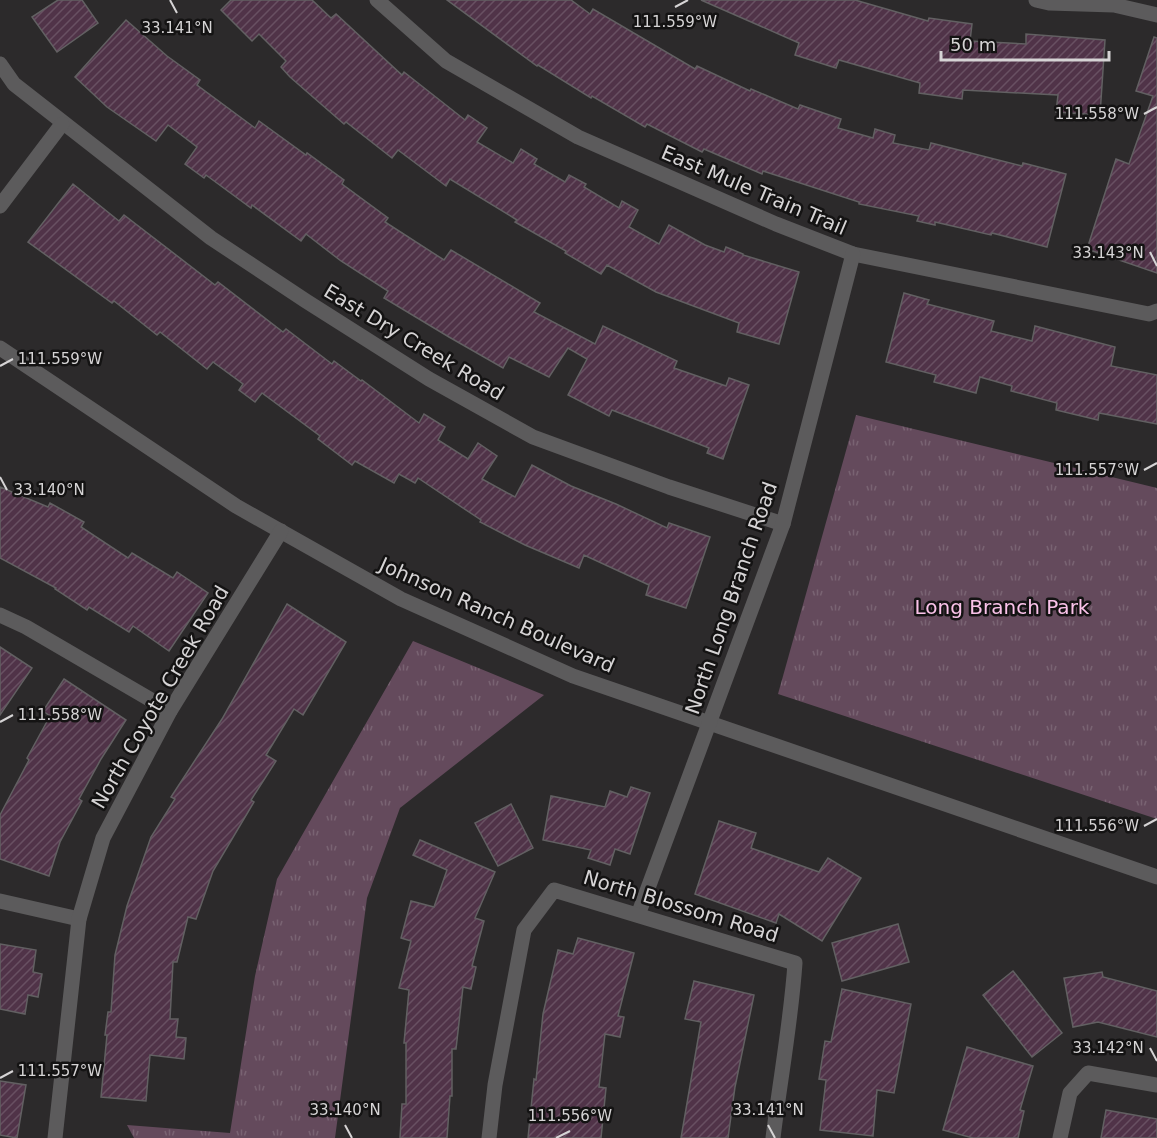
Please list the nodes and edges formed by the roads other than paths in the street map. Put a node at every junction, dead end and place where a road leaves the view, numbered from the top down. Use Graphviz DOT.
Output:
graph roads {
  1 [pos="377,0"];
  2 [pos="1036,0"];
  3 [pos="1157,15"];
  4 [pos="0,64"];
  5 [pos="62,124"];
  6 [pos="0,207"];
  7 [pos="853,254"];
  8 [pos="1157,311"];
  9 [pos="0,348"];
  10 [pos="783,524"];
  11 [pos="281,531"];
  12 [pos="0,615"];
  13 [pos="170,711"];
  14 [pos="709,724"];
  15 [pos="1157,877"];
  16 [pos="0,901"];
  17 [pos="638,915"];
  18 [pos="79,919"];
  19 [pos="1157,1085"];
  20 [pos="55,1138"];
  21 [pos="489,1138"];
  22 [pos="773,1138"];
  23 [pos="1060,1138"];
  1 -- 7 [label="street, East Mule Train Trail"];
  2 -- 3 [label="street"];
  4 -- 5 [label="street, East Dry Creek Road"];
  5 -- 6 [label="street"];
  5 -- 10 [label="street, East Dry Creek Road"];
  7 -- 8 [label="street, East Mule Train Trail"];
  7 -- 10 [label="street, North Long Branch Road"];
  9 -- 11 [label="street, Johnson Ranch Boulevard"];
  10 -- 14 [label="street, North Long Branch Road"];
  11 -- 13 [label="street, North Coyote Creek Road"];
  11 -- 14 [label="street, Johnson Ranch Boulevard"];
  12 -- 13 [label="street"];
  13 -- 18 [label="street, North Coyote Creek Road"];
  14 -- 15 [label="street, Johnson Ranch Boulevard"];
  14 -- 17 [label="street, North Long Branch Road"];
  16 -- 18 [label="street"];
  17 -- 21 [label="street, North Blossom Road"];
  17 -- 22 [label="street, North Blossom Road"];
  18 -- 20 [label="street, North Coyote Creek Road"];
  19 -- 23 [label="street"];
}
